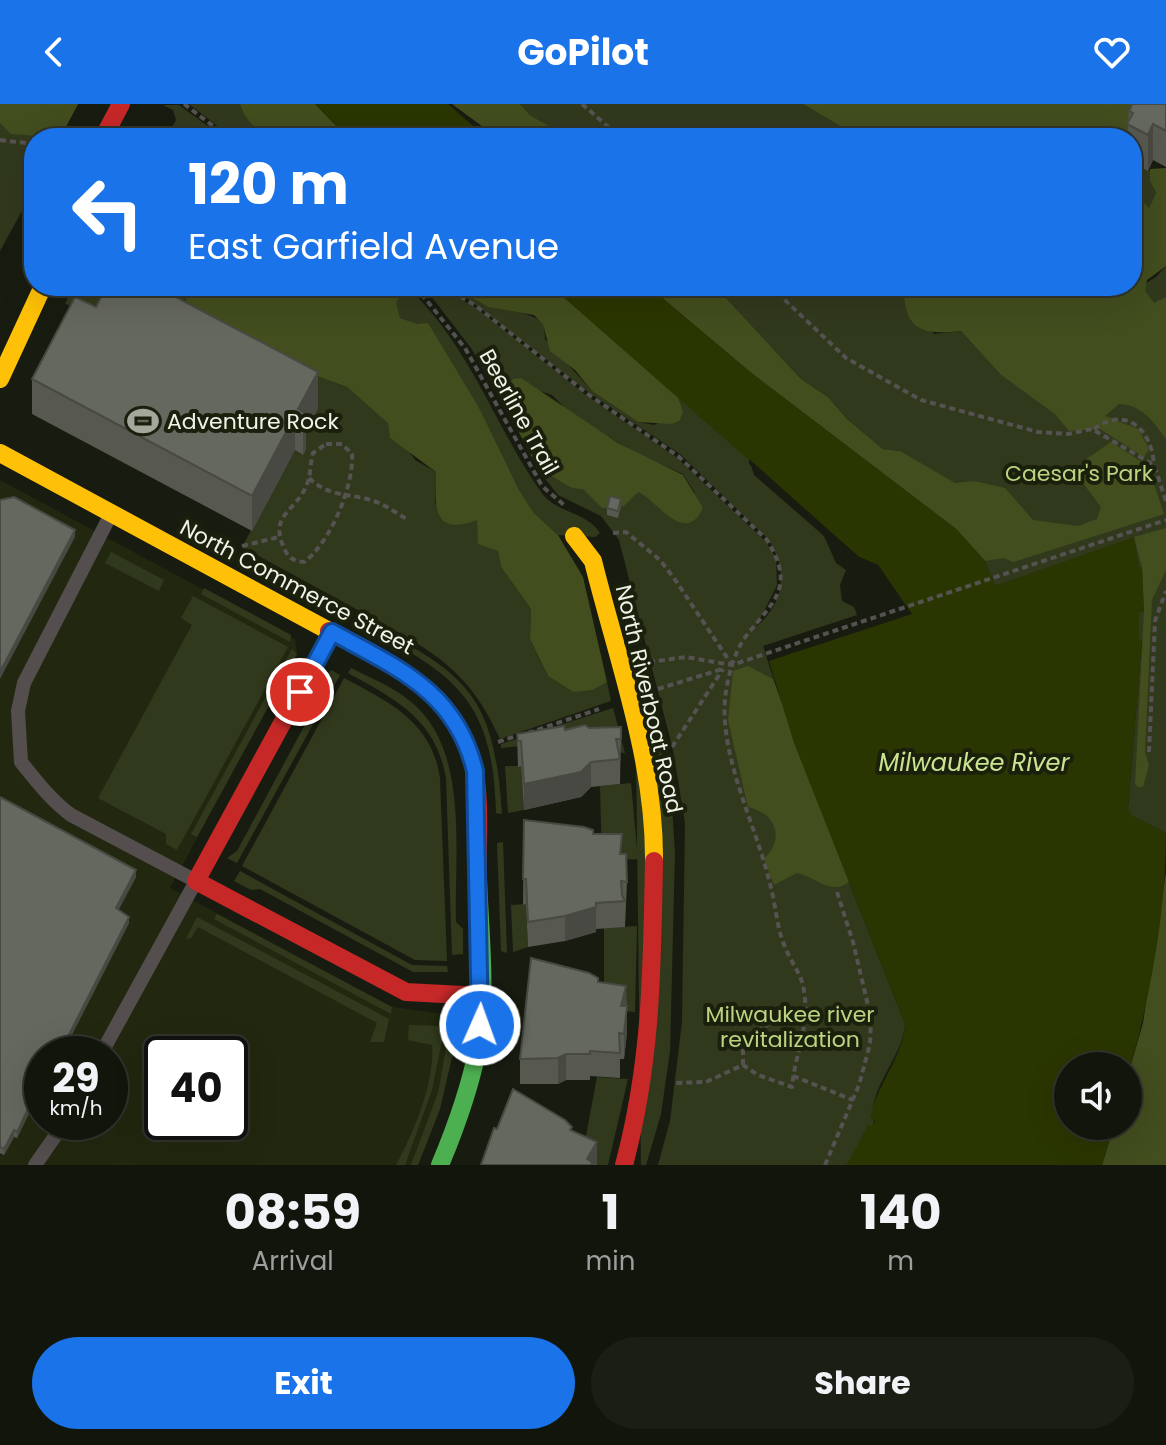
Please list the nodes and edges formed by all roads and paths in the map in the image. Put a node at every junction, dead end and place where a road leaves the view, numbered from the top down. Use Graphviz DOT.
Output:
graph roads {
  1 [pos="121,104"];
  2 [pos="184,104"];
  3 [pos="582,104"];
  4 [pos="108,128"];
  5 [pos="216,128"];
  6 [pos="610,128"];
  7 [pos="0,140"];
  8 [pos="24,143"];
  9 [pos="38,296"];
  10 [pos="424,296"];
  11 [pos="460,296"];
  12 [pos="781,296"];
  13 [pos="0,379"];
  14 [pos="1092,429"];
  15 [pos="0,453"];
  16 [pos="1154,465"];
  17 [pos="309,478"];
  18 [pos="347,494"];
  19 [pos="1166,501"];
  20 [pos="574,509"];
  21 [pos="112,514"];
  22 [pos="407,519"];
  23 [pos="1166,520"];
  24 [pos="605,529"];
  25 [pos="574,536"];
  26 [pos="279,537"];
  27 [pos="238,548"];
  28 [pos="1166,591"];
  29 [pos="332,632"];
  30 [pos="645,663"];
  31 [pos="732,665"];
  32 [pos="723,669"];
  33 [pos="652,691"];
  34 [pos="609,706"];
  35 [pos="498,742"];
  36 [pos="1149,752"];
  37 [pos="668,753"];
  38 [pos="196,881"];
  39 [pos="836,889"];
  40 [pos="481,996"];
  41 [pos="807,1009"];
  42 [pos="111,1036"];
  43 [pos="743,1065"];
  44 [pos="793,1076"];
  45 [pos="671,1083"];
  46 [pos="853,1100"];
  47 [pos="52,1140"];
  48 [pos="35,1165"];
  49 [pos="440,1165"];
  50 [pos="624,1165"];
  51 [pos="825,1165"];
  1 -- 4 [label="street"];
  2 -- 5 [label="path"];
  3 -- 6 [label="path"];
  7 -- 8 [label="path"];
  9 -- 13 [label="street"];
  10 -- 20 [label="path, Beerline Trail"];
  11 -- 31 [label="path"];
  12 -- 14 [label="path"];
  14 -- 16 [label="path"];
  14 -- 16 [label="path"];
  15 -- 21 [label="street, North Commerce Street"];
  16 -- 19 [label="path"];
  17 -- 18 [label="path"];
  17 -- 18 [label="path"];
  17 -- 26 [label="path"];
  18 -- 22 [label="path"];
  18 -- 26 [label="path"];
  21 -- 29 [label="street, North Commerce Street"];
  21 -- 38 [label="lane"];
  23 -- 31 [label="path"];
  24 -- 31 [label="path"];
  25 -- 50 [label="street, North Riverboat Road"];
  26 -- 27 [label="path"];
  28 -- 36 [label="path"];
  29 -- 38 [label="street"];
  29 -- 40 [label="street, North Commerce Street"];
  30 -- 31 [label="path"];
  31 -- 32 [label="path"];
  31 -- 41 [label="path"];
  32 -- 33 [label="path"];
  32 -- 37 [label="path"];
  34 -- 35 [label="path"];
  38 -- 40 [label="street"];
  38 -- 42 [label="lane"];
  39 -- 46 [label="path"];
  40 -- 49 [label="street, North Commerce Street"];
  41 -- 43 [label="path"];
  41 -- 44 [label="path"];
  43 -- 44 [label="path"];
  43 -- 45 [label="path"];
  44 -- 46 [label="path"];
  46 -- 51 [label="path"];
  47 -- 48 [label="lane"];
}
